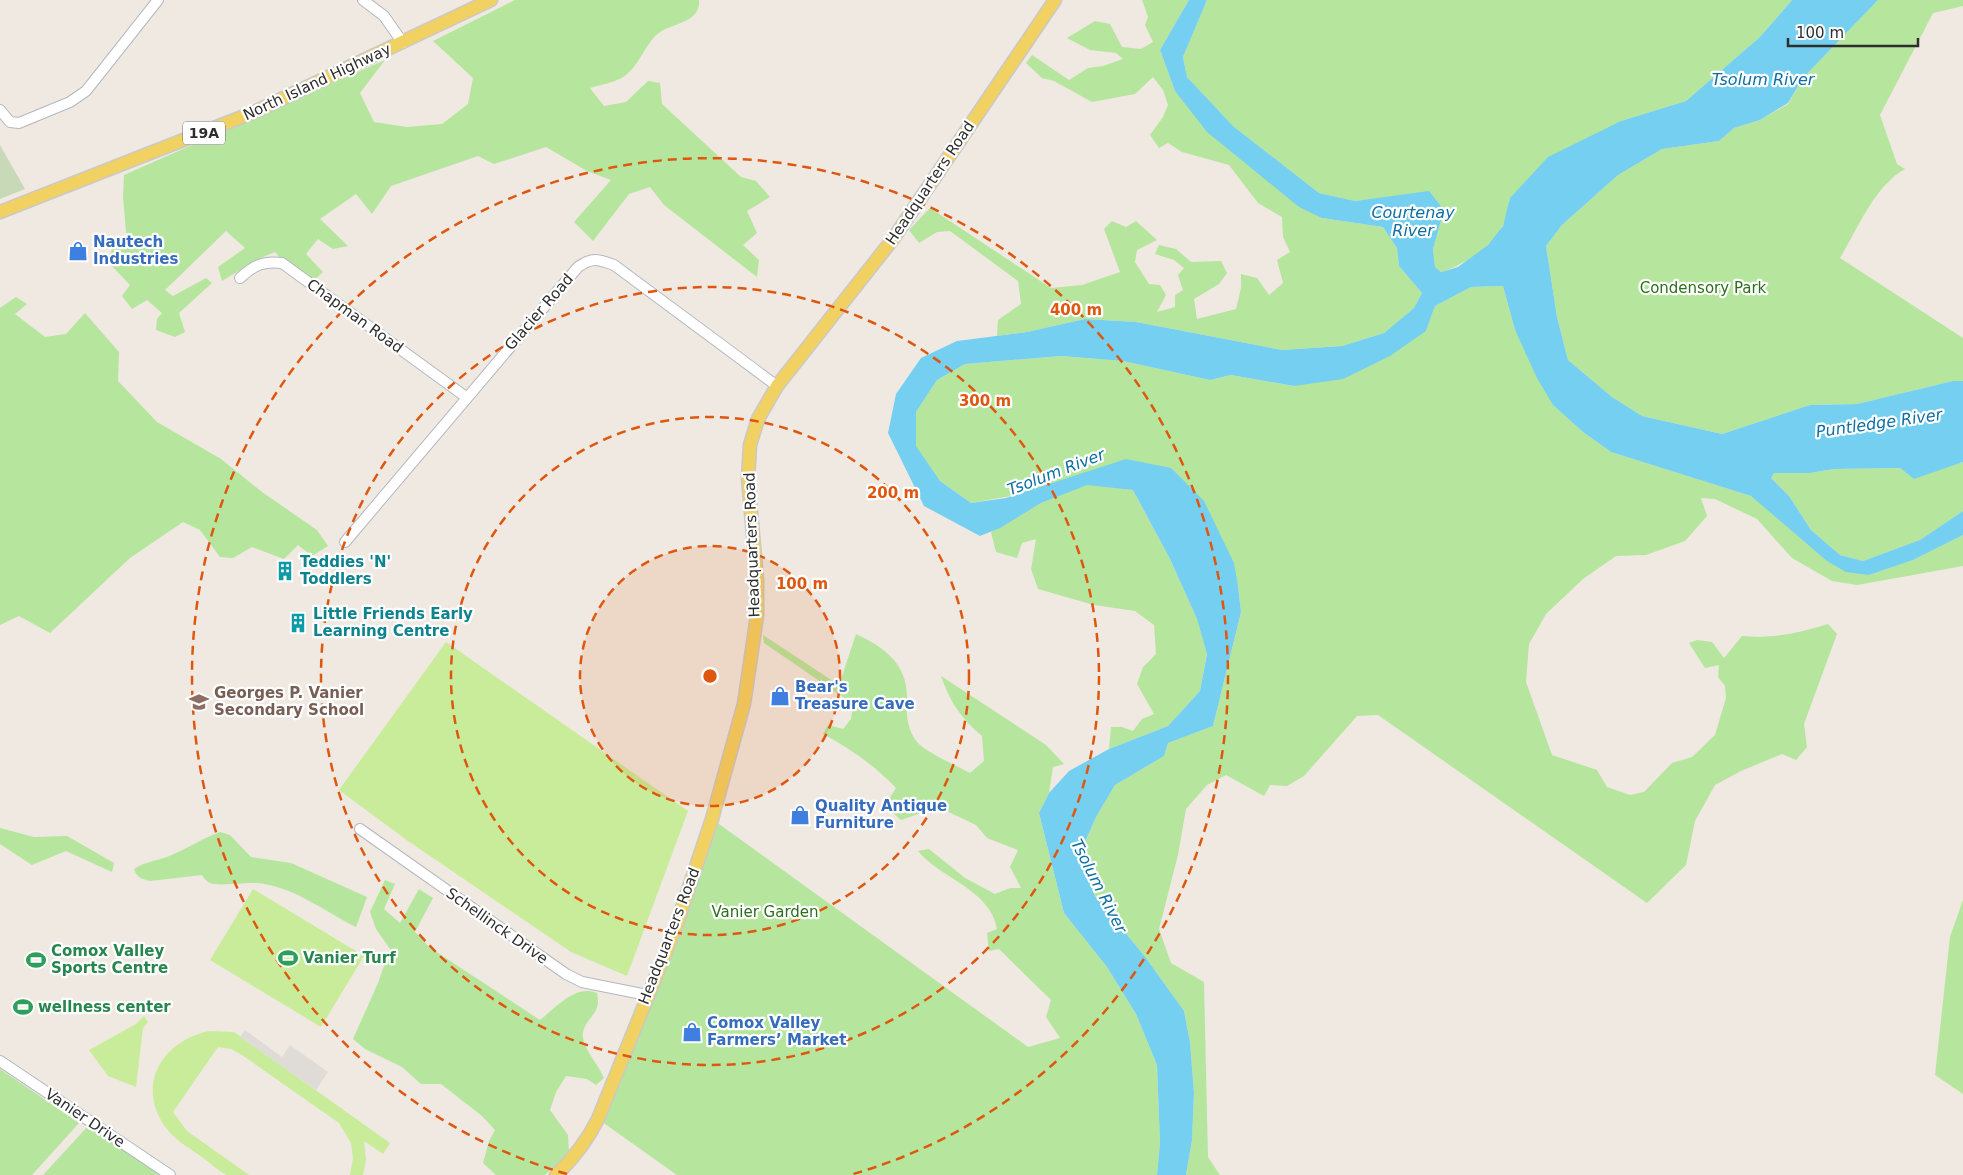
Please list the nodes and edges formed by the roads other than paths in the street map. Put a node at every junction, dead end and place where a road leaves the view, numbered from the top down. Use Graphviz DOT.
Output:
graph roads {
  1 [pos="158,0"];
  2 [pos="363,0"];
  3 [pos="491,0"];
  4 [pos="1055,0"];
  5 [pos="403,42"];
  6 [pos="0,110"];
  7 [pos="0,212"];
  8 [pos="240,278"];
  9 [pos="777,386"];
  10 [pos="466,397"];
  11 [pos="345,542"];
  12 [pos="360,829"];
  13 [pos="647,995"];
  14 [pos="0,1061"];
  15 [pos="170,1175"];
  16 [pos="556,1175"];
  1 -- 6 [label="street"];
  2 -- 5 [label="street"];
  3 -- 5 [label="main road, North Island Highway / 19A"];
  4 -- 9 [label="main road, Headquarters Road"];
  5 -- 7 [label="main road, North Island Highway / 19A"];
  8 -- 10 [label="street, Chapman Road"];
  9 -- 10 [label="street, Glacier Road"];
  9 -- 13 [label="main road, Headquarters Road"];
  10 -- 11 [label="street, Glacier Road"];
  12 -- 13 [label="street, Schellinck Drive"];
  13 -- 16 [label="main road, Headquarters Road"];
  14 -- 15 [label="street, Vanier Drive"];
}
